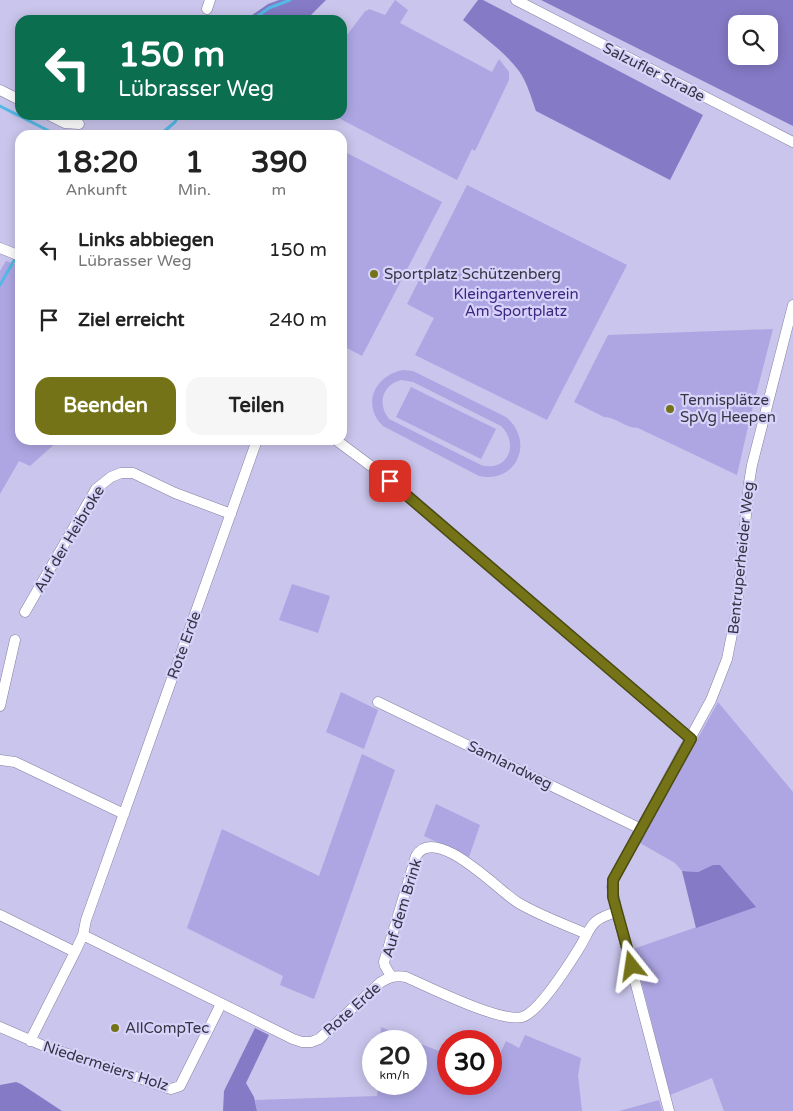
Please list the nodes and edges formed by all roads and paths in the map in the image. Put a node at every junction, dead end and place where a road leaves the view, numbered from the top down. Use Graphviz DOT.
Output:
graph roads {
  1 [pos="516,0"];
  2 [pos="0,90"];
  3 [pos="15,98"];
  4 [pos="59,120"];
  5 [pos="79,124"];
  6 [pos="793,142"];
  7 [pos="0,248"];
  8 [pos="15,254"];
  9 [pos="793,305"];
  10 [pos="255,445"];
  11 [pos="343,445"];
  12 [pos="231,514"];
  13 [pos="25,612"];
  14 [pos="15,640"];
  15 [pos="378,702"];
  16 [pos="0,706"];
  17 [pos="691,739"];
  18 [pos="0,760"];
  19 [pos="124,814"];
  20 [pos="641,829"];
  21 [pos="616,912"];
  22 [pos="0,915"];
  23 [pos="586,934"];
  24 [pos="83,935"];
  25 [pos="75,952"];
  26 [pos="391,976"];
  27 [pos="221,1004"];
  28 [pos="0,1027"];
  29 [pos="30,1041"];
  30 [pos="669,1111"];
  1 -- 6 [label="street, Salzufler Straße"];
  2 -- 3 [label="street"];
  4 -- 5 [label="street"];
  7 -- 8 [label="street"];
  9 -- 17 [label="street, Bentruperheider Weg"];
  10 -- 12 [label="street, Rote Erde"];
  11 -- 17 [label="street"];
  12 -- 13 [label="street, Auf der Heibroke"];
  12 -- 19 [label="street, Rote Erde"];
  14 -- 16 [label="street"];
  15 -- 20 [label="street, Samlandweg"];
  17 -- 20 [label="street, Bentruperheider Weg"];
  18 -- 19 [label="street"];
  19 -- 24 [label="street, Rote Erde"];
  20 -- 21 [label="street, Bentruperheider Weg"];
  21 -- 23 [label="street, Rote Erde"];
  21 -- 30 [label="street, Bentruperheider Weg"];
  22 -- 25 [label="street"];
  23 -- 26 [label="street, Rote Erde"];
  23 -- 26 [label="street, Auf dem Brink"];
  24 -- 25 [label="street, Rote Erde"];
  24 -- 27 [label="street, Rote Erde"];
  25 -- 29 [label="street, Niedermeiers Holz"];
  26 -- 27 [label="street, Rote Erde"];
  27 -- 29 [label="street, Niedermeiers Holz"];
  28 -- 29 [label="street, Niedermeiers Holz"];
}
